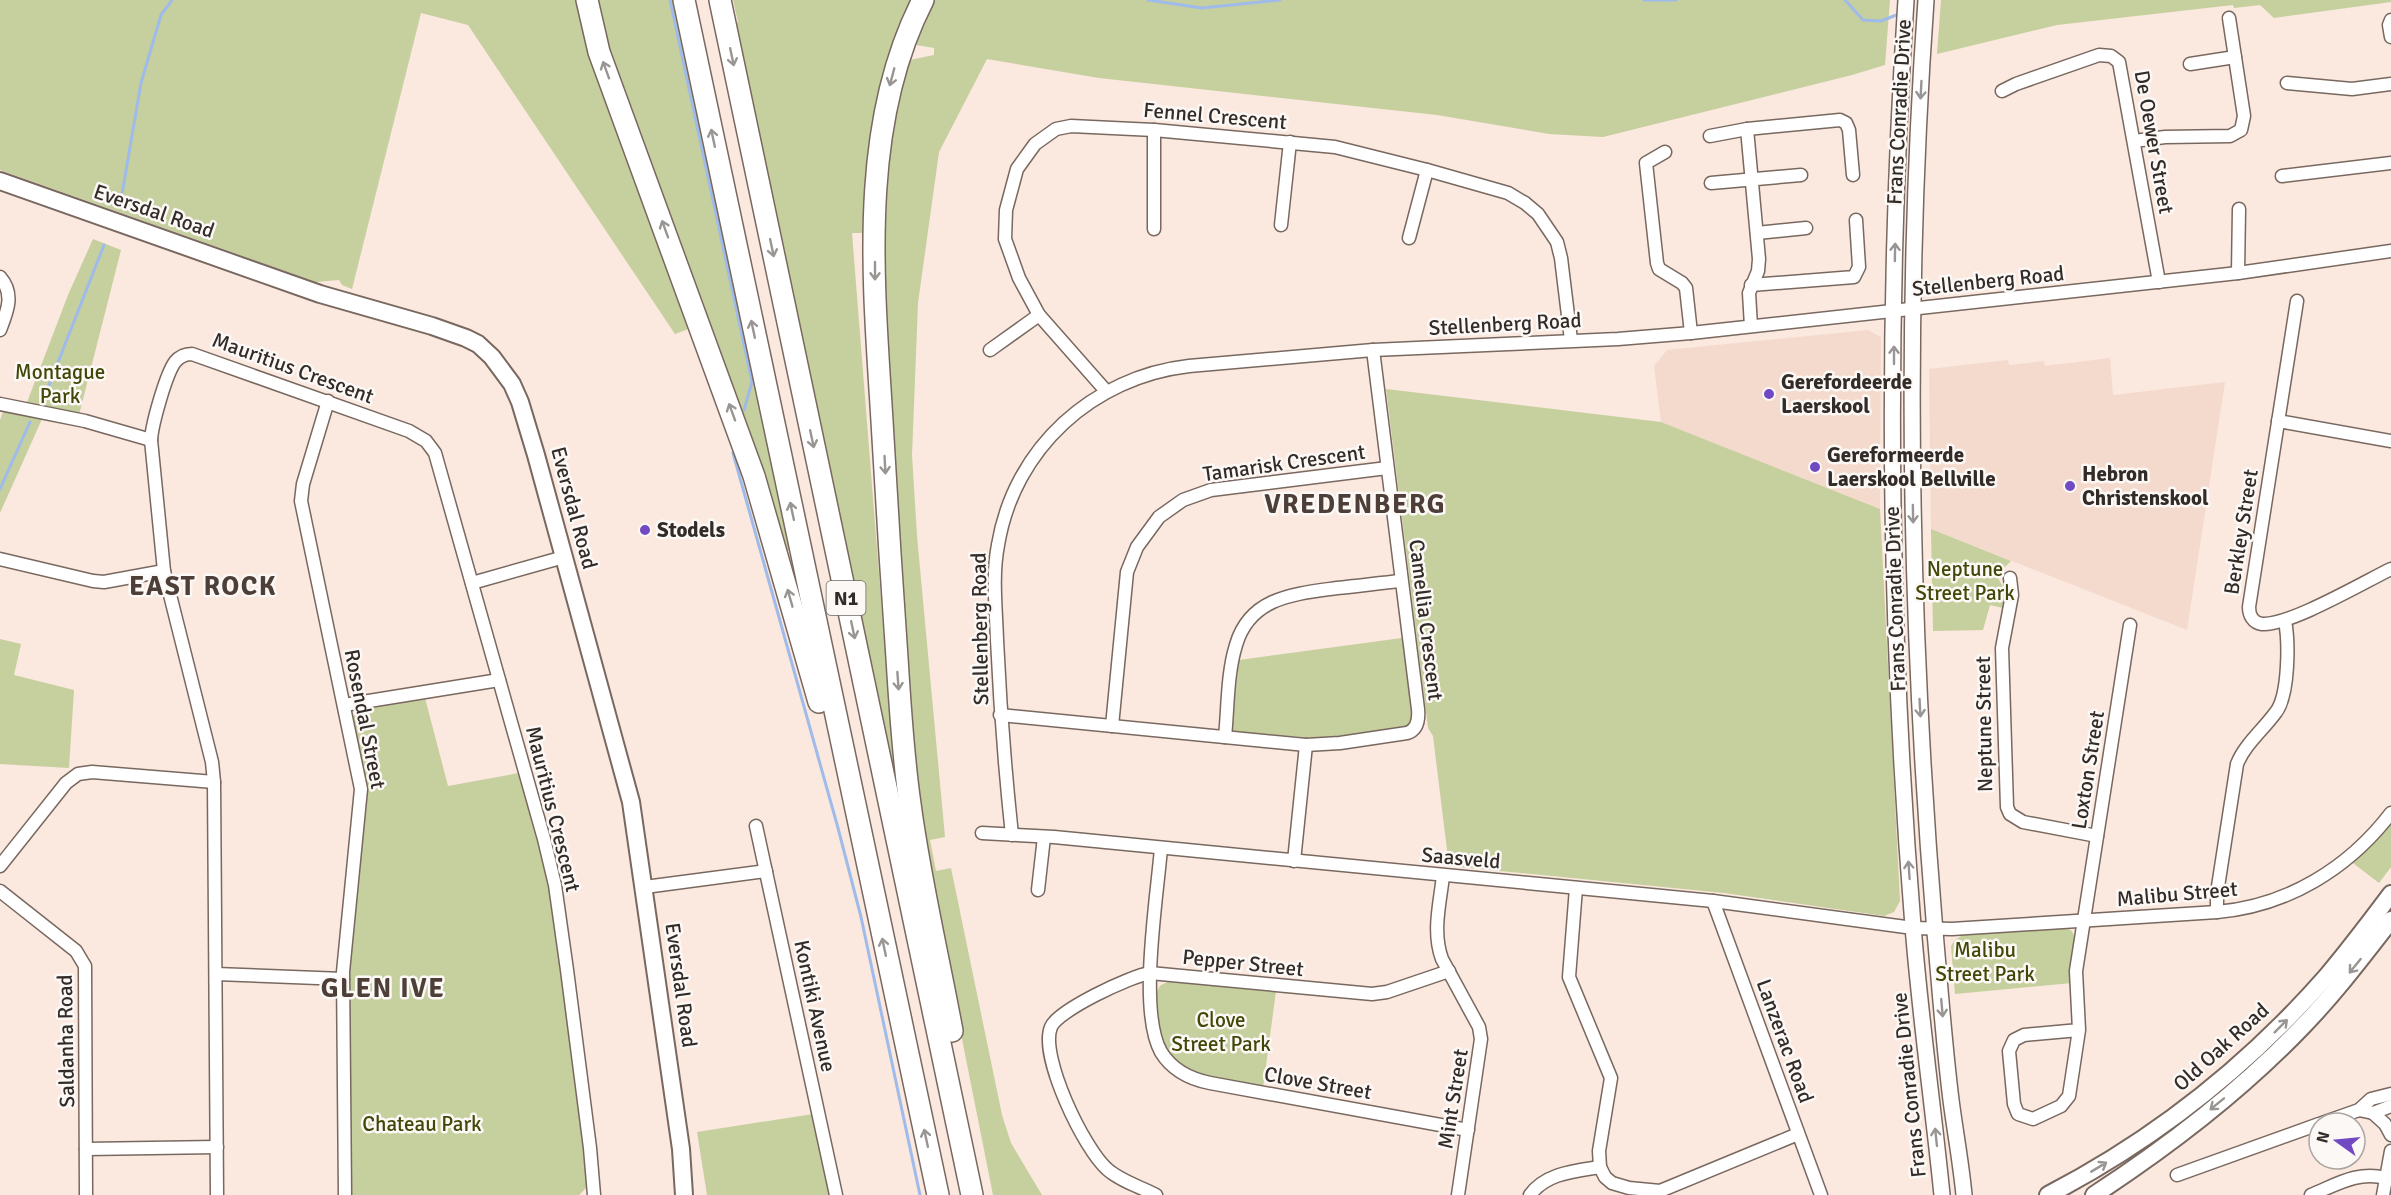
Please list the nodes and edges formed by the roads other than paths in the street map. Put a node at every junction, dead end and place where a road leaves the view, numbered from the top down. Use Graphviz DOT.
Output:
graph roads {
  1 [pos="586,0"];
  2 [pos="684,0"];
  3 [pos="720,0"];
  4 [pos="923,0"];
  5 [pos="1906,0"];
  6 [pos="1926,0"];
  7 [pos="2229,18"];
  8 [pos="2391,20"];
  9 [pos="2391,37"];
  10 [pos="2235,57"];
  11 [pos="2190,64"];
  12 [pos="2287,83"];
  13 [pos="2391,84"];
  14 [pos="2002,91"];
  15 [pos="1747,129"];
  16 [pos="1154,130"];
  17 [pos="1710,136"];
  18 [pos="2134,141"];
  19 [pos="1290,142"];
  20 [pos="1665,152"];
  21 [pos="2391,163"];
  22 [pos="1428,170"];
  23 [pos="1852,175"];
  24 [pos="1801,176"];
  25 [pos="2282,176"];
  26 [pos="1752,180"];
  27 [pos="0,181"];
  28 [pos="1711,183"];
  29 [pos="2239,209"];
  30 [pos="1856,220"];
  31 [pos="1281,225"];
  32 [pos="1806,228"];
  33 [pos="1154,229"];
  34 [pos="1757,233"];
  35 [pos="1410,238"];
  36 [pos="2391,251"];
  37 [pos="2238,273"];
  38 [pos="0,278"];
  39 [pos="2158,282"];
  40 [pos="1751,285"];
  41 [pos="2297,301"];
  42 [pos="1915,308"];
  43 [pos="1894,310"];
  44 [pos="1039,315"];
  45 [pos="1751,326"];
  46 [pos="0,330"];
  47 [pos="1691,333"];
  48 [pos="1571,340"];
  49 [pos="990,350"];
  50 [pos="1373,350"];
  51 [pos="1106,391"];
  52 [pos="328,401"];
  53 [pos="0,404"];
  54 [pos="2278,421"];
  55 [pos="151,440"];
  56 [pos="2391,441"];
  57 [pos="1388,468"];
  58 [pos="564,557"];
  59 [pos="0,559"];
  60 [pos="2391,569"];
  61 [pos="164,571"];
  62 [pos="2010,578"];
  63 [pos="1401,580"];
  64 [pos="472,583"];
  65 [pos="2285,621"];
  66 [pos="2130,625"];
  67 [pos="499,680"];
  68 [pos="344,705"];
  69 [pos="1000,716"];
  70 [pos="1112,726"];
  71 [pos="1225,737"];
  72 [pos="1306,745"];
  73 [pos="214,783"];
  74 [pos="2391,813"];
  75 [pos="756,826"];
  76 [pos="982,833"];
  77 [pos="1011,835"];
  78 [pos="2097,836"];
  79 [pos="1044,837"];
  80 [pos="1161,848"];
  81 [pos="1294,861"];
  82 [pos="0,866"];
  83 [pos="766,871"];
  84 [pos="1443,876"];
  85 [pos="645,887"];
  86 [pos="1575,888"];
  87 [pos="1038,890"];
  88 [pos="0,891"];
  89 [pos="2391,894"];
  90 [pos="873,897"];
  91 [pos="1713,901"];
  92 [pos="2217,912"];
  93 [pos="2391,920"];
  94 [pos="2084,921"];
  95 [pos="1913,928"];
  96 [pos="1935,929"];
  97 [pos="1449,971"];
  98 [pos="1150,973"];
  99 [pos="216,974"];
  100 [pos="343,979"];
  101 [pos="2079,1030"];
  102 [pos="2390,1098"];
  103 [pos="2367,1112"];
  104 [pos="2307,1129"];
  105 [pos="1468,1130"];
  106 [pos="1798,1134"];
  107 [pos="2391,1136"];
  108 [pos="217,1147"];
  109 [pos="86,1149"];
  110 [pos="2391,1151"];
  111 [pos="1600,1167"];
  112 [pos="2177,1175"];
  113 [pos="2386,1178"];
  114 [pos="1618,1191"];
  115 [pos="86,1195"];
  116 [pos="217,1195"];
  117 [pos="345,1195"];
  118 [pos="594,1195"];
  119 [pos="684,1195"];
  120 [pos="836,1195"];
  121 [pos="938,1195"];
  122 [pos="972,1195"];
  123 [pos="983,1195"];
  124 [pos="1156,1195"];
  125 [pos="1458,1195"];
  126 [pos="1530,1195"];
  127 [pos="1821,1195"];
  128 [pos="1942,1195"];
  129 [pos="1964,1195"];
  130 [pos="2048,1195"];
  131 [pos="2094,1195"];
  132 [pos="2311,1195"];
  133 [pos="2383,1195"];
  90 -- 1 [label="highway, one-way"];
  90 -- 2 [label="highway, N1, one-way"];
  3 -- 122 [label="highway, N1, one-way"];
  4 -- 123 [label="highway, one-way"];
  43 -- 5 [label="street, Frans Conradie Drive, one-way"];
  6 -- 42 [label="street, Frans Conradie Drive, one-way"];
  7 -- 10 [label="street"];
  8 -- 9 [label="street"];
  10 -- 11 [label="street"];
  10 -- 18 [label="street"];
  12 -- 13 [label="street"];
  14 -- 18 [label="street, De Oewer Street"];
  15 -- 17 [label="street"];
  15 -- 23 [label="street"];
  15 -- 26 [label="street"];
  16 -- 19 [label="street, Fennel Crescent"];
  16 -- 33 [label="street"];
  16 -- 44 [label="street, Fennel Crescent"];
  18 -- 39 [label="street, De Oewer Street"];
  19 -- 22 [label="street, Fennel Crescent"];
  19 -- 31 [label="street"];
  20 -- 47 [label="street"];
  21 -- 25 [label="street"];
  22 -- 35 [label="street"];
  22 -- 48 [label="street, Fennel Crescent"];
  24 -- 26 [label="street"];
  26 -- 28 [label="street"];
  26 -- 34 [label="street"];
  27 -- 58 [label="main road, Eversdal Road"];
  29 -- 37 [label="street"];
  30 -- 40 [label="street"];
  32 -- 34 [label="street"];
  34 -- 40 [label="street"];
  36 -- 37 [label="street, Stellenberg Road"];
  37 -- 39 [label="street, Stellenberg Road"];
  38 -- 46 [label="street"];
  39 -- 42 [label="street, Stellenberg Road"];
  40 -- 45 [label="street"];
  41 -- 54 [label="street, Berkley Street"];
  42 -- 43 [label="street, Stellenberg Road"];
  42 -- 96 [label="street, Frans Conradie Drive, one-way"];
  43 -- 45 [label="street, Stellenberg Road"];
  95 -- 43 [label="street, Frans Conradie Drive, one-way"];
  44 -- 49 [label="street"];
  44 -- 51 [label="street, Fennel Crescent"];
  45 -- 47 [label="street, Stellenberg Road"];
  47 -- 48 [label="street, Stellenberg Road"];
  48 -- 50 [label="street, Stellenberg Road"];
  50 -- 51 [label="street, Stellenberg Road"];
  50 -- 57 [label="street, Camellia Crescent"];
  51 -- 69 [label="street, Stellenberg Road"];
  52 -- 55 [label="street, Mauritius Crescent"];
  52 -- 64 [label="street, Mauritius Crescent"];
  52 -- 68 [label="street, Rosendal Street"];
  53 -- 55 [label="street"];
  54 -- 56 [label="street"];
  54 -- 65 [label="street, Berkley Street"];
  55 -- 61 [label="street, Mauritius Crescent"];
  57 -- 63 [label="street, Camellia Crescent"];
  57 -- 70 [label="street, Tamarisk Crescent"];
  58 -- 64 [label="street"];
  58 -- 85 [label="main road, Eversdal Road"];
  59 -- 61 [label="street"];
  60 -- 65 [label="street, Berkley Street"];
  61 -- 73 [label="street, Mauritius Crescent"];
  62 -- 78 [label="street, Neptune Street"];
  63 -- 71 [label="street"];
  63 -- 72 [label="street, Camellia Crescent"];
  64 -- 67 [label="street, Mauritius Crescent"];
  65 -- 92 [label="street"];
  66 -- 78 [label="street, Loxton Street"];
  67 -- 68 [label="street"];
  67 -- 118 [label="street, Mauritius Crescent"];
  68 -- 100 [label="street, Rosendal Street"];
  69 -- 70 [label="street, Camellia Crescent"];
  69 -- 77 [label="street, Stellenberg Road"];
  70 -- 71 [label="street, Camellia Crescent"];
  71 -- 72 [label="street, Camellia Crescent"];
  72 -- 81 [label="street"];
  73 -- 82 [label="street"];
  73 -- 99 [label="street, Mauritius Crescent"];
  74 -- 92 [label="street, Malibu Street"];
  75 -- 83 [label="street, Kontiki Avenue"];
  76 -- 77 [label="street, Saasveld"];
  77 -- 79 [label="street, Saasveld"];
  78 -- 94 [label="street, Loxton Street"];
  79 -- 80 [label="street, Saasveld"];
  79 -- 87 [label="street"];
  80 -- 81 [label="street, Saasveld"];
  80 -- 98 [label="street, Clove Street"];
  81 -- 84 [label="street, Saasveld"];
  83 -- 85 [label="street"];
  83 -- 120 [label="street, Kontiki Avenue"];
  84 -- 86 [label="street, Saasveld"];
  84 -- 97 [label="street, Mint Street"];
  85 -- 119 [label="main road, Eversdal Road"];
  86 -- 91 [label="street, Saasveld"];
  86 -- 111 [label="street"];
  88 -- 109 [label="street, Saldanha Road"];
  130 -- 89 [label="main road, Old Oak Road, one-way"];
  121 -- 90 [label="highway, N1, one-way"];
  91 -- 95 [label="street, Saasveld"];
  91 -- 106 [label="street, Lanzerac Road"];
  92 -- 94 [label="street, Malibu Street"];
  93 -- 131 [label="main road, Old Oak Road, one-way"];
  94 -- 96 [label="street, Malibu Street"];
  94 -- 101 [label="street, Loxton Street"];
  95 -- 96 [label="street, Saasveld"];
  128 -- 95 [label="street, Frans Conradie Drive, one-way"];
  96 -- 129 [label="street, Frans Conradie Drive, one-way"];
  97 -- 98 [label="street, Pepper Street"];
  97 -- 105 [label="street, Mint Street"];
  98 -- 105 [label="street, Clove Street"];
  98 -- 124 [label="street, Pepper Street"];
  99 -- 100 [label="street"];
  99 -- 108 [label="street, Mauritius Crescent"];
  100 -- 117 [label="street, Rosendal Street"];
  101 -- 101 [label="street, Loxton Street"];
  102 -- 103 [label="street"];
  103 -- 107 [label="street"];
  104 -- 112 [label="street"];
  105 -- 125 [label="street, Mint Street"];
  106 -- 114 [label="street"];
  106 -- 127 [label="street, Lanzerac Road"];
  108 -- 109 [label="street"];
  108 -- 116 [label="street, Mauritius Crescent"];
  109 -- 115 [label="street, Saldanha Road"];
  110 -- 113 [label="street"];
  111 -- 114 [label="street"];
  111 -- 126 [label="street"];
  113 -- 132 [label="street"];
  113 -- 133 [label="street"];
}
